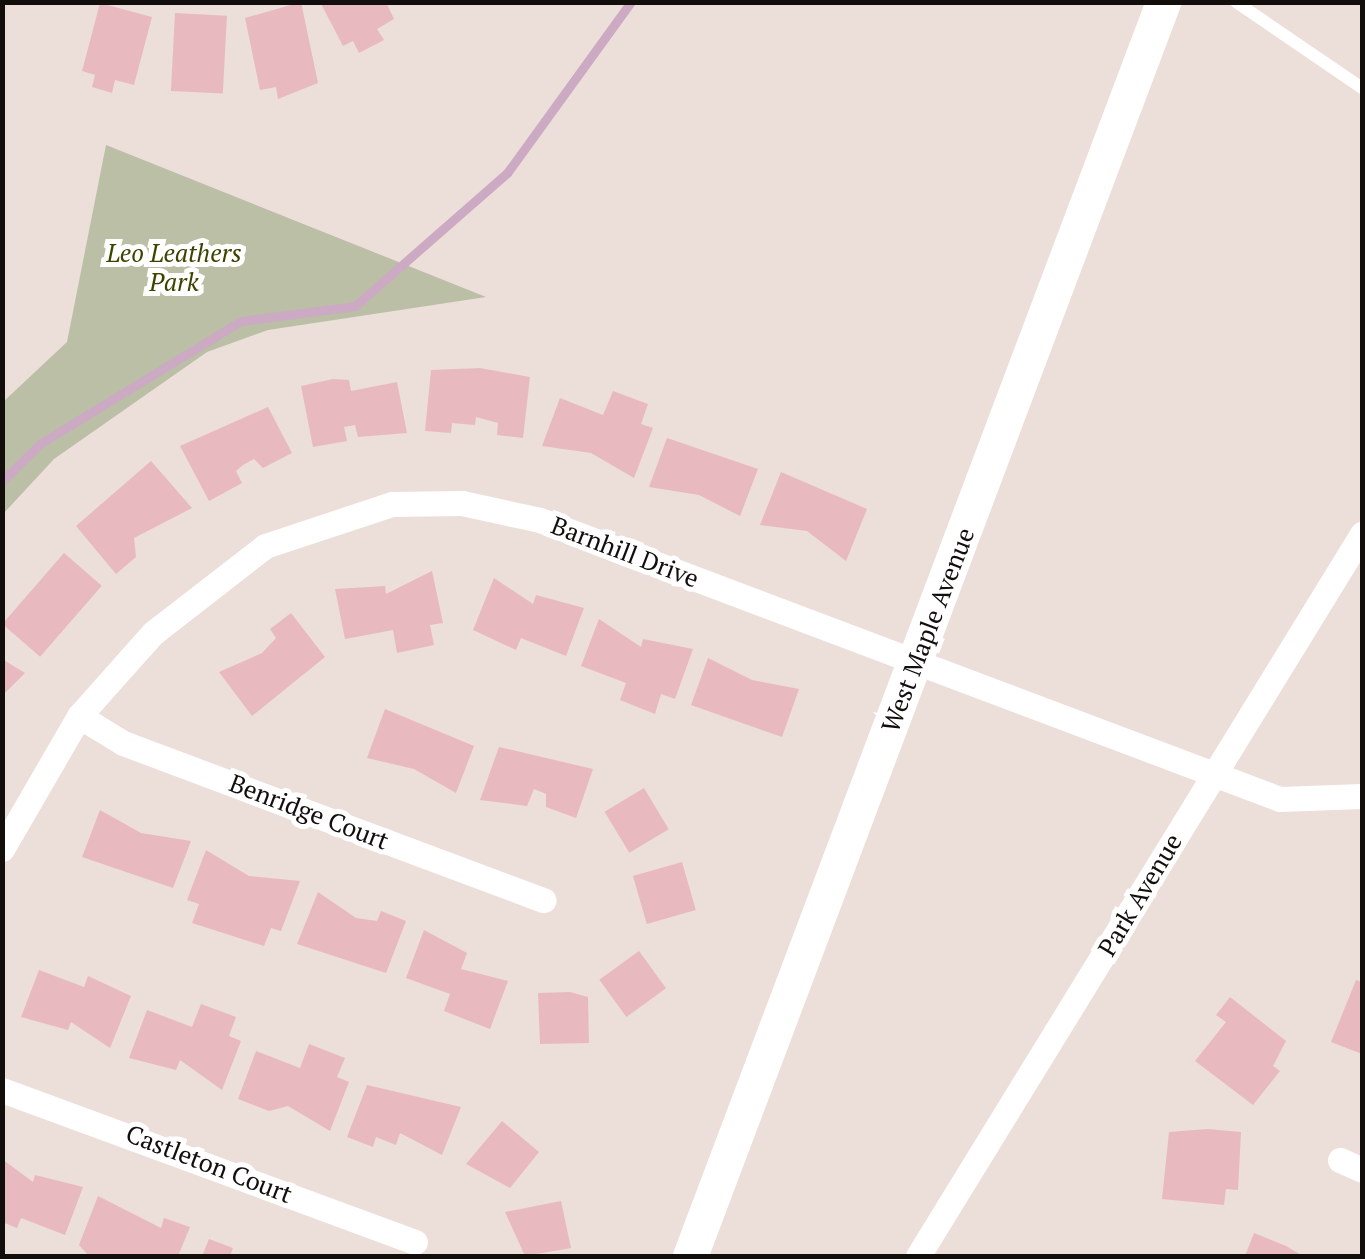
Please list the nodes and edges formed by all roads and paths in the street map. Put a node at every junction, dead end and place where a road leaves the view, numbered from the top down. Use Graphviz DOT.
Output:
graph roads {
  1 [pos="1164,2"];
  2 [pos="1236,2"];
  3 [pos="1362,88"];
  4 [pos="1362,534"];
  5 [pos="916,662"];
  6 [pos="79,716"];
  7 [pos="1212,774"];
  8 [pos="1362,796"];
  9 [pos="2,849"];
  10 [pos="544,900"];
  11 [pos="2,1090"];
  12 [pos="415,1242"];
  13 [pos="690,1256"];
  14 [pos="918,1256"];
  1 -- 5 [label="main road, West Maple Avenue"];
  2 -- 3 [label="lane"];
  4 -- 7 [label="street, Park Avenue"];
  5 -- 6 [label="street, Barnhill Drive"];
  5 -- 7 [label="street, Barnhill Drive"];
  5 -- 13 [label="main road, West Maple Avenue"];
  6 -- 9 [label="street, Barnhill Drive"];
  6 -- 10 [label="street, Benridge Court"];
  7 -- 8 [label="street, Barnhill Drive"];
  7 -- 14 [label="street, Park Avenue"];
  11 -- 12 [label="street, Castleton Court"];
}
